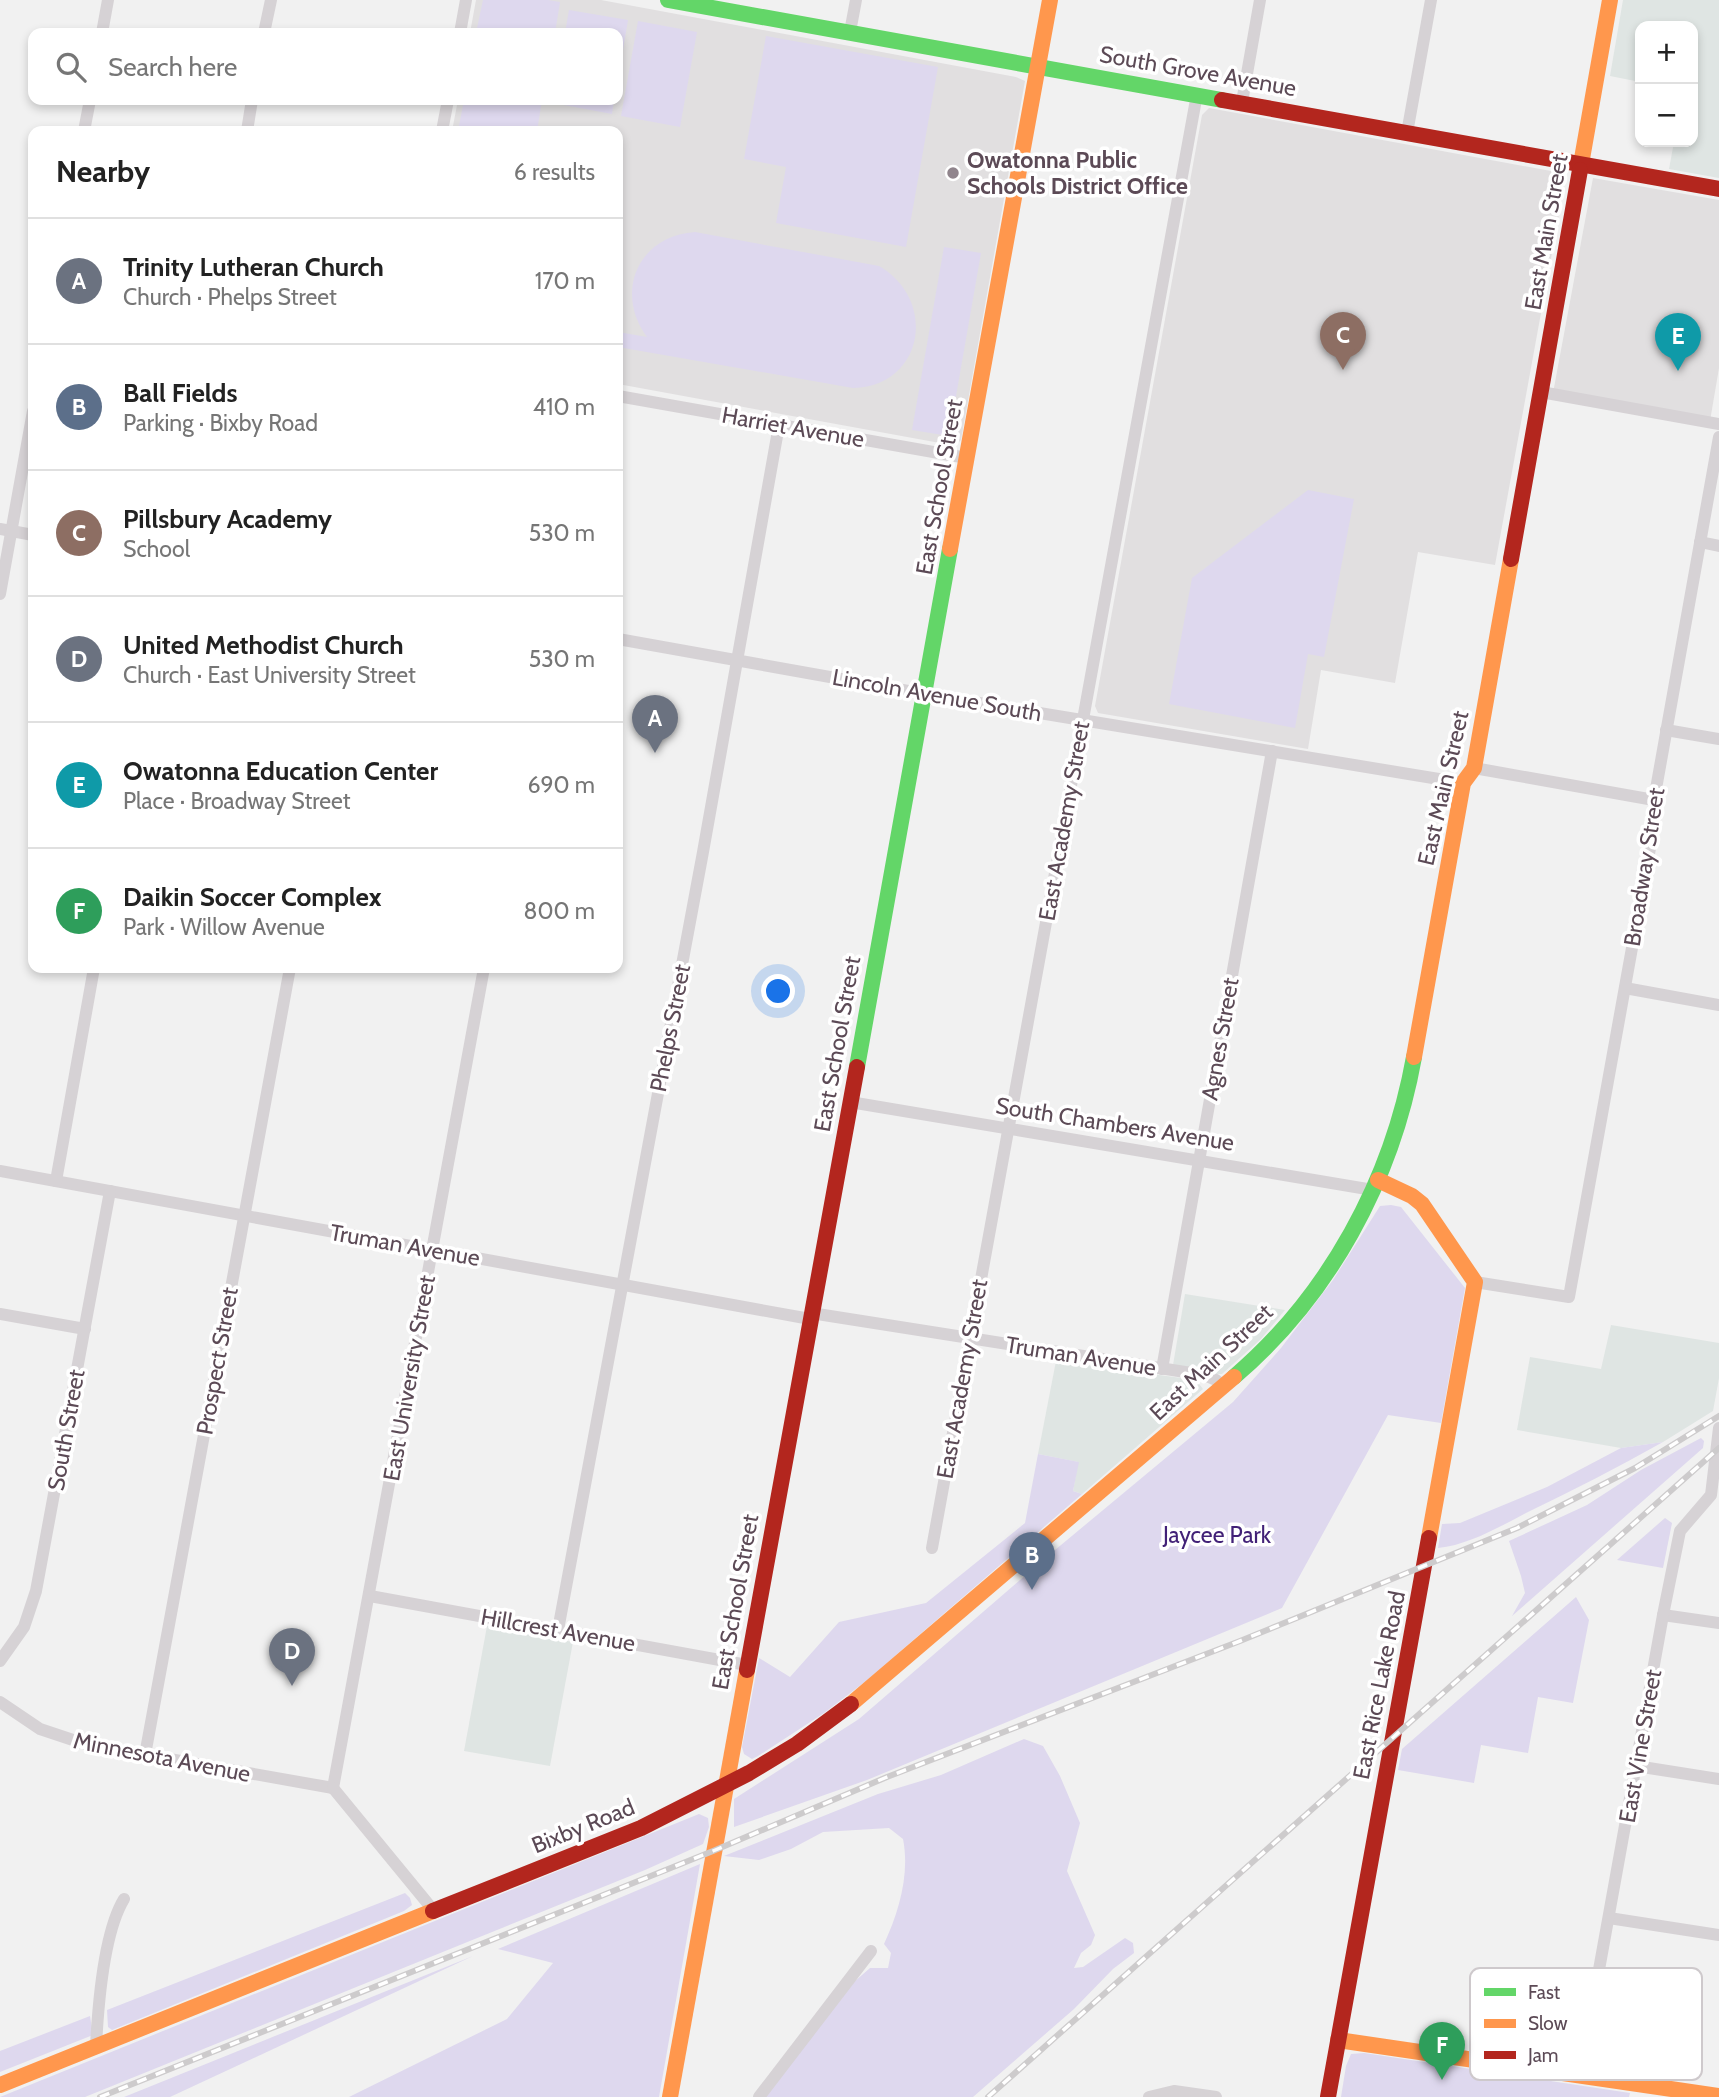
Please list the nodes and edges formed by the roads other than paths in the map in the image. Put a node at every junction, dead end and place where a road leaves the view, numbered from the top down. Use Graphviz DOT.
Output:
graph roads {
  1 [pos="108,0"];
  2 [pos="271,0"];
  3 [pos="466,0"];
  4 [pos="668,0"];
  5 [pos="856,0"];
  6 [pos="1050,0"];
  7 [pos="1260,0"];
  8 [pos="1431,0"];
  9 [pos="1610,0"];
  10 [pos="103,28"];
  11 [pos="265,28"];
  12 [pos="461,28"];
  13 [pos="850,32"];
  14 [pos="1038,66"];
  15 [pos="1197,94"];
  16 [pos="1242,102"];
  17 [pos="89,105"];
  18 [pos="251,105"];
  19 [pos="447,105"];
  20 [pos="85,126"];
  21 [pos="248,126"];
  22 [pos="443,126"];
  23 [pos="1408,132"];
  24 [pos="1581,164"];
  25 [pos="1719,188"];
  26 [pos="1541,392"];
  27 [pos="623,397"];
  28 [pos="1719,424"];
  29 [pos="779,425"];
  30 [pos="28,433"];
  31 [pos="1719,437"];
  32 [pos="967,458"];
  33 [pos="6,530"];
  34 [pos="28,534"];
  35 [pos="1700,542"];
  36 [pos="1719,546"];
  37 [pos="0,594"];
  38 [pos="623,640"];
  39 [pos="735,660"];
  40 [pos="925,694"];
  41 [pos="1083,720"];
  42 [pos="1666,730"];
  43 [pos="1719,739"];
  44 [pos="1272,751"];
  45 [pos="1474,768"];
  46 [pos="1463,783"];
  47 [pos="1654,800"];
  48 [pos="93,973"];
  49 [pos="289,973"];
  50 [pos="483,973"];
  51 [pos="1625,988"];
  52 [pos="1719,1005"];
  53 [pos="850,1102"];
  54 [pos="1008,1129"];
  55 [pos="1198,1160"];
  56 [pos="0,1171"];
  57 [pos="56,1181"];
  58 [pos="1376,1185"];
  59 [pos="110,1191"];
  60 [pos="244,1215"];
  61 [pos="433,1250"];
  62 [pos="1475,1282"];
  63 [pos="622,1284"];
  64 [pos="0,1314"];
  65 [pos="811,1316"];
  66 [pos="85,1329"];
  67 [pos="969,1339"];
  68 [pos="1162,1369"];
  69 [pos="1223,1386"];
  70 [pos="1719,1427"];
  71 [pos="1110,1483"];
  72 [pos="1715,1492"];
  73 [pos="932,1548"];
  74 [pos="370,1596"];
  75 [pos="1663,1615"];
  76 [pos="1719,1623"];
  77 [pos="558,1630"];
  78 [pos="0,1661"];
  79 [pos="747,1665"];
  80 [pos="0,1702"];
  81 [pos="145,1755"];
  82 [pos="1636,1766"];
  83 [pos="1719,1779"];
  84 [pos="724,1786"];
  85 [pos="333,1788"];
  86 [pos="124,1899"];
  87 [pos="434,1911"];
  88 [pos="1609,1918"];
  89 [pos="1719,1935"];
  90 [pos="871,1951"];
  91 [pos="1600,1968"];
  92 [pos="1338,2040"];
  93 [pos="96,2046"];
  94 [pos="1470,2059"];
  95 [pos="1613,2080"];
  96 [pos="0,2085"];
  97 [pos="1719,2096"];
  98 [pos="670,2097"];
  99 [pos="759,2097"];
  100 [pos="1149,2097"];
  101 [pos="1216,2097"];
  102 [pos="1328,2097"];
  1 -- 10 [label="street"];
  2 -- 11 [label="street"];
  3 -- 12 [label="street"];
  4 -- 13 [label="street, South Grove Avenue"];
  5 -- 13 [label="street"];
  6 -- 14 [label="street, East School Street"];
  7 -- 16 [label="street"];
  8 -- 23 [label="street"];
  9 -- 24 [label="street, East Main Street"];
  13 -- 14 [label="street, South Grove Avenue"];
  14 -- 15 [label="street, South Grove Avenue"];
  14 -- 32 [label="street, East School Street"];
  15 -- 16 [label="street, South Grove Avenue"];
  15 -- 41 [label="street, East Academy Street"];
  16 -- 23 [label="street, South Grove Avenue"];
  17 -- 20 [label="street"];
  18 -- 21 [label="street"];
  19 -- 22 [label="street"];
  23 -- 24 [label="street, South Grove Avenue"];
  24 -- 25 [label="street, South Grove Avenue"];
  24 -- 26 [label="street, East Main Street"];
  26 -- 28 [label="street"];
  26 -- 45 [label="street, East Main Street"];
  27 -- 29 [label="street, Harriet Avenue"];
  29 -- 32 [label="street, Harriet Avenue"];
  29 -- 39 [label="street, Phelps Street"];
  30 -- 33 [label="street"];
  31 -- 35 [label="street, Broadway Street"];
  32 -- 40 [label="street, East School Street"];
  33 -- 34 [label="street"];
  33 -- 37 [label="street"];
  35 -- 36 [label="street"];
  35 -- 42 [label="street, Broadway Street"];
  38 -- 39 [label="street, Lincoln Avenue South"];
  39 -- 40 [label="street, Lincoln Avenue South"];
  39 -- 63 [label="street, Phelps Street"];
  40 -- 41 [label="street, Lincoln Avenue South"];
  40 -- 53 [label="street, East School Street"];
  41 -- 44 [label="street, Lincoln Avenue South"];
  41 -- 54 [label="street, East Academy Street"];
  42 -- 43 [label="street"];
  42 -- 47 [label="street, Broadway Street"];
  44 -- 46 [label="street, Lincoln Avenue South"];
  44 -- 55 [label="street, Agnes Street"];
  45 -- 46 [label="street, East Main Street"];
  45 -- 47 [label="street"];
  46 -- 58 [label="street, East Main Street"];
  47 -- 51 [label="street, Broadway Street"];
  48 -- 57 [label="street"];
  49 -- 60 [label="street, Prospect Street"];
  50 -- 61 [label="street, East University Street"];
  51 -- 52 [label="street"];
  51 -- 62 [label="street, Broadway Street"];
  53 -- 54 [label="street, South Chambers Avenue"];
  53 -- 65 [label="street, East School Street"];
  54 -- 55 [label="street, South Chambers Avenue"];
  54 -- 67 [label="street, East Academy Street"];
  55 -- 58 [label="street, South Chambers Avenue"];
  55 -- 68 [label="street, Agnes Street"];
  56 -- 57 [label="street, Truman Avenue"];
  57 -- 59 [label="street, Truman Avenue"];
  58 -- 62 [label="street, South Chambers Avenue"];
  58 -- 69 [label="street, East Main Street"];
  59 -- 60 [label="street, Truman Avenue"];
  59 -- 66 [label="street, South Street"];
  60 -- 61 [label="street, Truman Avenue"];
  60 -- 81 [label="street, Prospect Street"];
  61 -- 63 [label="street, Truman Avenue"];
  61 -- 74 [label="street, East University Street"];
  62 -- 92 [label="street, East Rice Lake Road"];
  63 -- 65 [label="street, Truman Avenue"];
  63 -- 77 [label="street, Phelps Street"];
  64 -- 66 [label="street"];
  65 -- 67 [label="street, Truman Avenue"];
  65 -- 79 [label="street, East School Street"];
  66 -- 78 [label="street, South Street"];
  67 -- 68 [label="street, Truman Avenue"];
  67 -- 73 [label="street, East Academy Street"];
  68 -- 69 [label="street, Truman Avenue"];
  69 -- 71 [label="street, East Main Street"];
  70 -- 72 [label="street, East Vine Street"];
  71 -- 84 [label="street, Bixby Road"];
  72 -- 75 [label="street, East Vine Street"];
  74 -- 77 [label="street, Hillcrest Avenue"];
  74 -- 85 [label="street, East University Street"];
  75 -- 76 [label="street"];
  75 -- 82 [label="street, East Vine Street"];
  77 -- 79 [label="street, Hillcrest Avenue"];
  79 -- 84 [label="street, East School Street"];
  80 -- 81 [label="street, Minnesota Avenue"];
  81 -- 85 [label="street, Minnesota Avenue"];
  82 -- 83 [label="street"];
  82 -- 88 [label="street, East Vine Street"];
  84 -- 87 [label="street, Bixby Road"];
  84 -- 98 [label="street, East School Street"];
  85 -- 87 [label="street"];
  86 -- 93 [label="street"];
  87 -- 93 [label="street, Bixby Road"];
  88 -- 89 [label="street"];
  88 -- 91 [label="street, East Vine Street"];
  90 -- 99 [label="street"];
  92 -- 94 [label="street"];
  92 -- 102 [label="street, East Rice Lake Road"];
  93 -- 96 [label="street, Bixby Road"];
  95 -- 97 [label="street"];
  100 -- 101 [label="street"];
}
